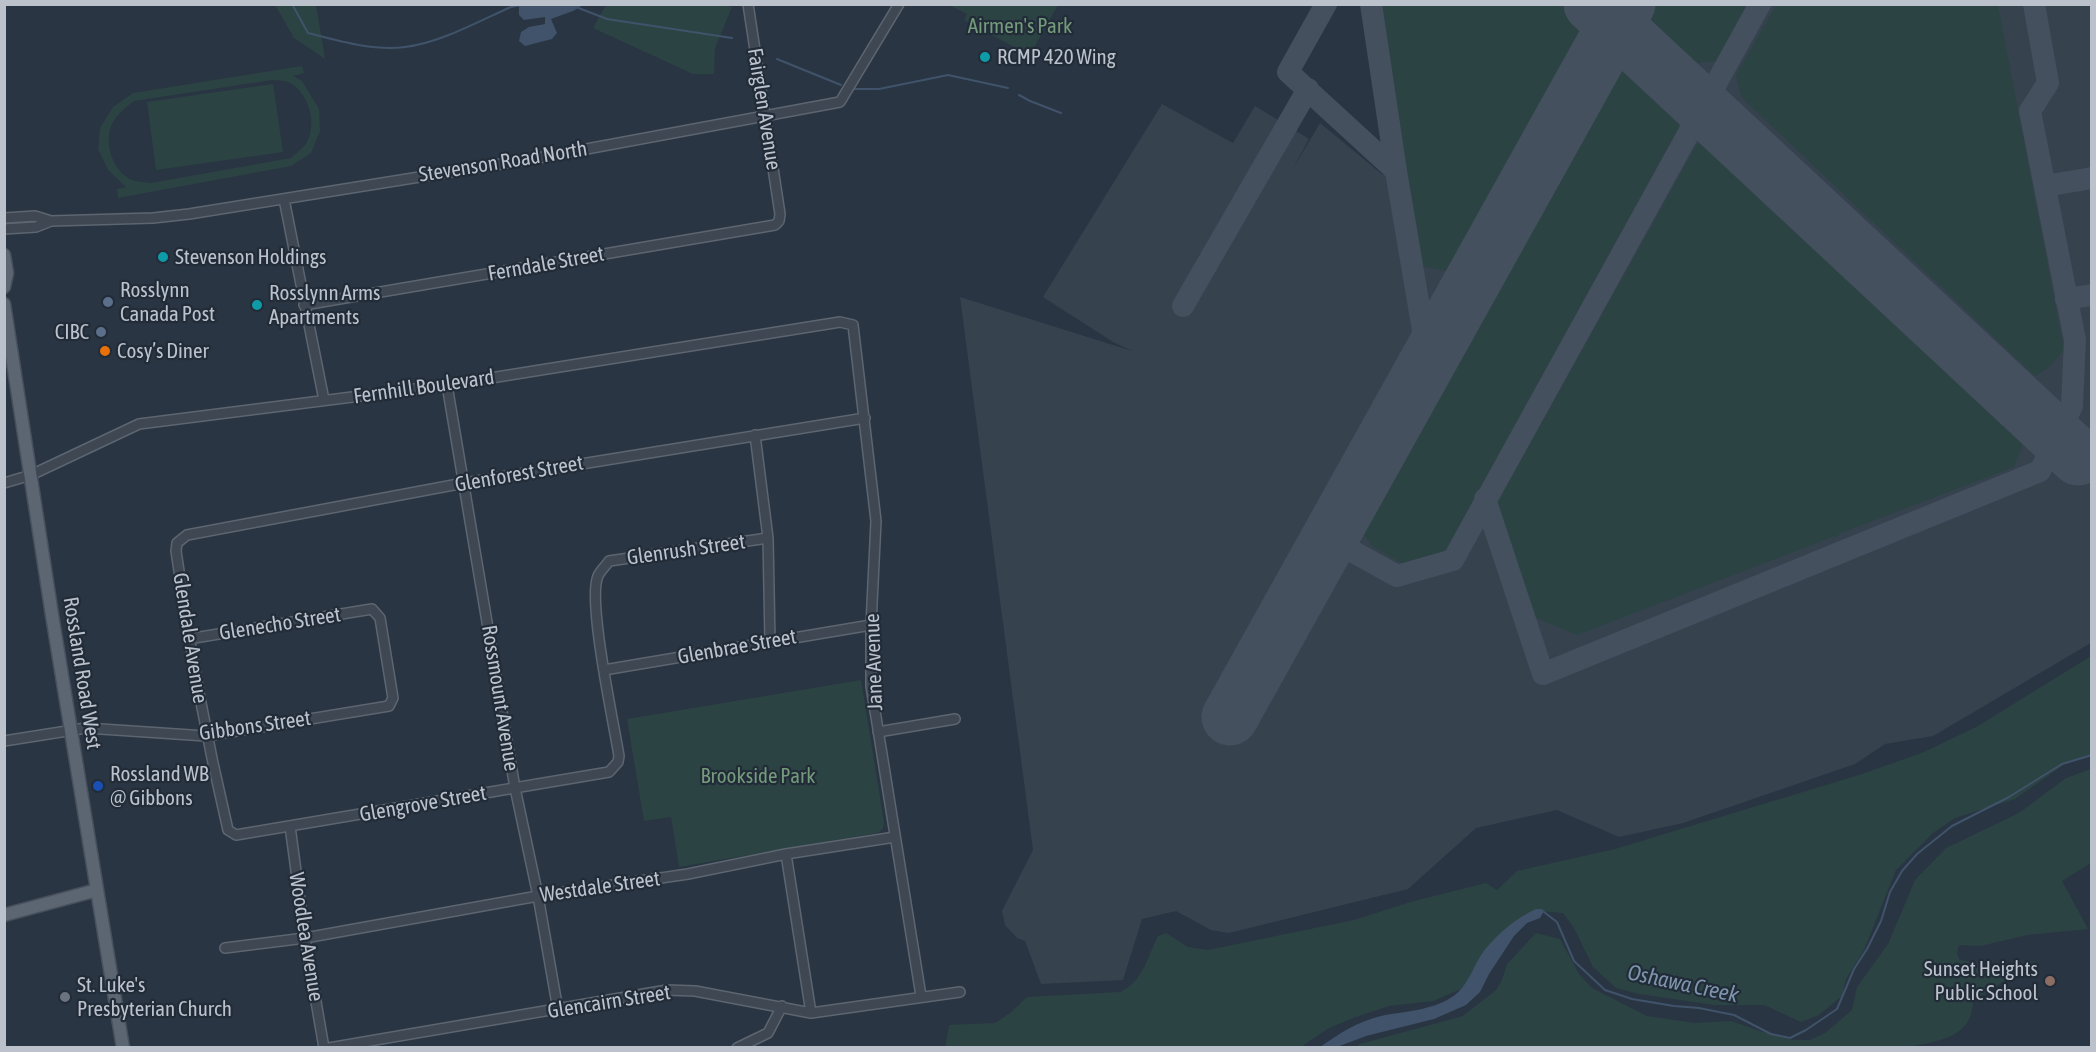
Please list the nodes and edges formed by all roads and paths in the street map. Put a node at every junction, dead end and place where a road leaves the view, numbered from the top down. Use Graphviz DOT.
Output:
graph roads {
  1 [pos="748,4"];
  2 [pos="899,4"];
  3 [pos="764,115"];
  4 [pos="284,199"];
  5 [pos="780,214"];
  6 [pos="4,218"];
  7 [pos="51,221"];
  8 [pos="4,229"];
  9 [pos="4,255"];
  10 [pos="4,287"];
  11 [pos="4,304"];
  12 [pos="304,305"];
  13 [pos="853,325"];
  14 [pos="447,385"];
  15 [pos="324,400"];
  16 [pos="865,418"];
  17 [pos="755,435"];
  18 [pos="31,475"];
  19 [pos="4,483"];
  20 [pos="464,483"];
  21 [pos="768,538"];
  22 [pos="177,543"];
  23 [pos="871,625"];
  24 [pos="188,639"];
  25 [pos="770,641"];
  26 [pos="604,670"];
  27 [pos="393,698"];
  28 [pos="955,719"];
  29 [pos="72,730"];
  30 [pos="879,732"];
  31 [pos="206,736"];
  32 [pos="4,741"];
  33 [pos="609,772"];
  34 [pos="514,788"];
  35 [pos="290,826"];
  36 [pos="236,835"];
  37 [pos="896,837"];
  38 [pos="786,854"];
  39 [pos="97,890"];
  40 [pos="538,896"];
  41 [pos="4,915"];
  42 [pos="305,938"];
  43 [pos="225,948"];
  44 [pos="960,992"];
  45 [pos="921,996"];
  46 [pos="782,1006"];
  47 [pos="558,1010"];
  48 [pos="812,1012"];
  49 [pos="123,1047"];
  50 [pos="324,1047"];
  51 [pos="329,1047"];
  52 [pos="737,1047"];
  1 -- 3 [label="street, Fairglen Avenue"];
  2 -- 3 [label="street, Stevenson Road North"];
  3 -- 4 [label="street, Stevenson Road North"];
  3 -- 5 [label="street, Fairglen Avenue"];
  4 -- 7 [label="street, Stevenson Road North"];
  4 -- 12 [label="street"];
  5 -- 12 [label="street, Ferndale Street"];
  6 -- 7 [label="street, Stevenson Road North"];
  7 -- 8 [label="street, Stevenson Road North"];
  9 -- 10 [label="main road"];
  11 -- 18 [label="main road, Rossland Road West"];
  12 -- 15 [label="street"];
  13 -- 14 [label="street, Fernhill Boulevard"];
  13 -- 16 [label="street, Jane Avenue"];
  14 -- 15 [label="street, Fernhill Boulevard"];
  14 -- 20 [label="street, Rossmount Avenue"];
  15 -- 18 [label="street, Fernhill Boulevard"];
  16 -- 17 [label="street, Glenforest Street"];
  16 -- 23 [label="street, Jane Avenue"];
  17 -- 20 [label="street, Glenforest Street"];
  17 -- 21 [label="street"];
  18 -- 19 [label="street, Fernhill Boulevard"];
  18 -- 29 [label="main road, Rossland Road West"];
  20 -- 22 [label="street, Glenforest Street"];
  20 -- 34 [label="street, Rossmount Avenue"];
  21 -- 25 [label="street"];
  21 -- 26 [label="street, Glenrush Street"];
  22 -- 24 [label="street, Glendale Avenue"];
  23 -- 25 [label="street, Glenbrae Street"];
  23 -- 30 [label="street, Jane Avenue"];
  24 -- 27 [label="street, Glenecho Street"];
  24 -- 31 [label="street, Glendale Avenue"];
  25 -- 26 [label="street, Glenbrae Street"];
  26 -- 33 [label="street, Glenrush Street"];
  27 -- 31 [label="street, Gibbons Street"];
  28 -- 30 [label="street"];
  29 -- 31 [label="street, Gibbons Street"];
  29 -- 32 [label="street, Gibbons Street"];
  29 -- 39 [label="main road, Rossland Road West"];
  30 -- 37 [label="street, Jane Avenue"];
  31 -- 36 [label="street, Glendale Avenue"];
  33 -- 34 [label="street, Glengrove Street"];
  34 -- 35 [label="street, Glengrove Street"];
  34 -- 40 [label="street, Rossmount Avenue"];
  35 -- 36 [label="street, Glengrove Street"];
  35 -- 42 [label="street, Woodlea Avenue"];
  37 -- 38 [label="street, Westdale Street"];
  37 -- 45 [label="street, Jane Avenue"];
  38 -- 40 [label="street, Westdale Street"];
  38 -- 48 [label="street"];
  39 -- 41 [label="main road"];
  39 -- 49 [label="main road, Rossland Road West"];
  40 -- 42 [label="street, Westdale Street"];
  40 -- 47 [label="street, Rossmount Avenue"];
  42 -- 43 [label="street, Westdale Street"];
  42 -- 50 [label="street, Woodlea Avenue"];
  44 -- 45 [label="street, Glencairn Street"];
  45 -- 48 [label="street, Glencairn Street"];
  46 -- 47 [label="street, Glencairn Street"];
  46 -- 48 [label="street, Glencairn Street"];
  46 -- 52 [label="street"];
  47 -- 51 [label="street, Glencairn Street"];
}
